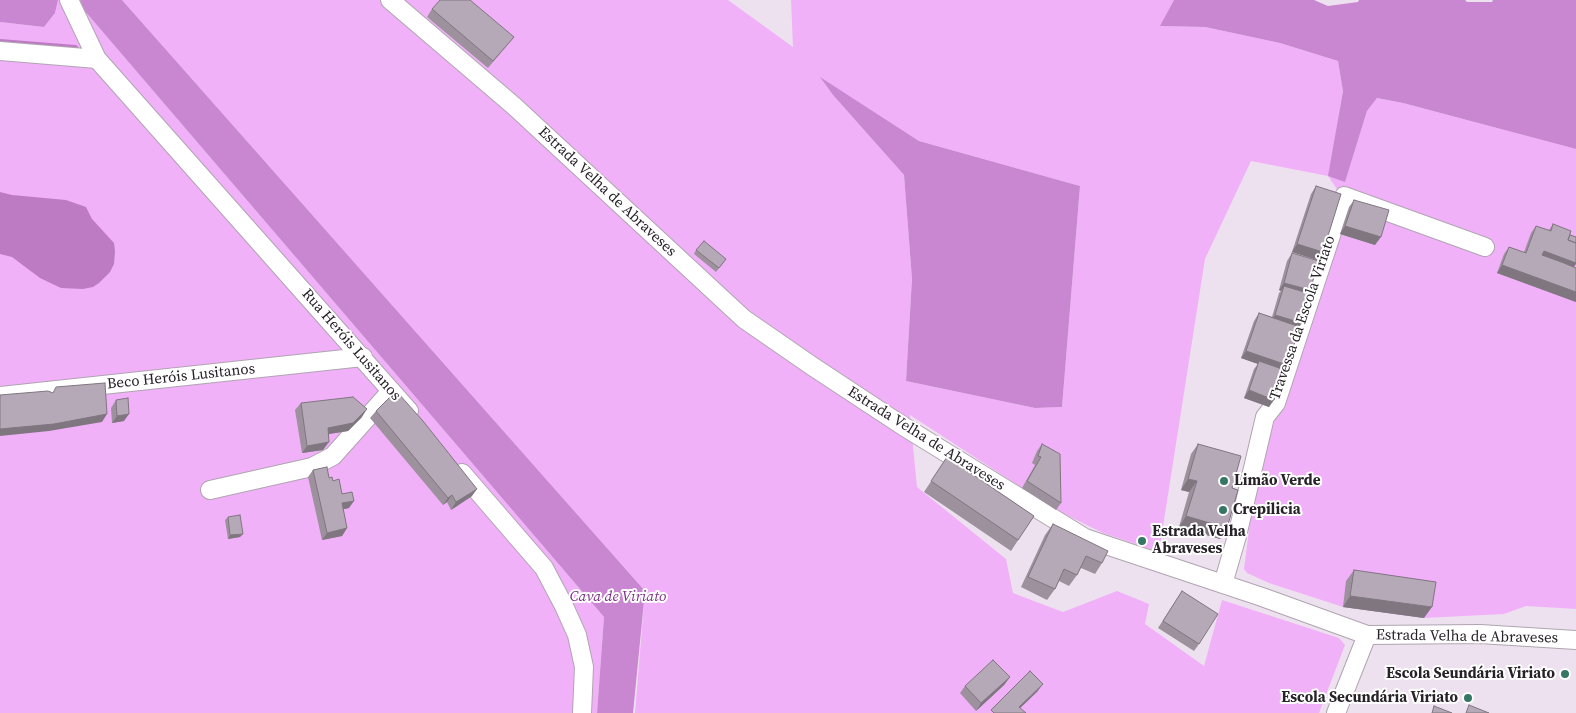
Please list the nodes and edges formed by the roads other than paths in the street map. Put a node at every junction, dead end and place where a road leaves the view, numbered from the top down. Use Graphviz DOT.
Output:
graph roads {
  1 [pos="69,0"];
  2 [pos="390,0"];
  3 [pos="0,51"];
  4 [pos="97,59"];
  5 [pos="1485,247"];
  6 [pos="362,357"];
  7 [pos="391,391"];
  8 [pos="0,396"];
  9 [pos="417,420"];
  10 [pos="448,457"];
  11 [pos="210,490"];
  12 [pos="1223,584"];
  13 [pos="1367,635"];
  14 [pos="1576,640"];
  15 [pos="582,713"];
  16 [pos="1336,713"];
  1 -- 4 [label="street, Rua Heróis Lusitanos"];
  2 -- 12 [label="street, Estrada Velha de Abraveses"];
  3 -- 4 [label="street"];
  4 -- 6 [label="street, Rua Heróis Lusitanos"];
  5 -- 12 [label="street, Travessa da Escola Viriato"];
  6 -- 7 [label="street, Rua Heróis Lusitanos"];
  6 -- 8 [label="street, Beco Heróis Lusitanos"];
  7 -- 9 [label="street, Rua Heróis Lusitanos"];
  7 -- 11 [label="street"];
  10 -- 15 [label="street"];
  12 -- 13 [label="street, Estrada Velha de Abraveses"];
  13 -- 14 [label="street, Estrada Velha de Abraveses"];
  13 -- 16 [label="street"];
}
